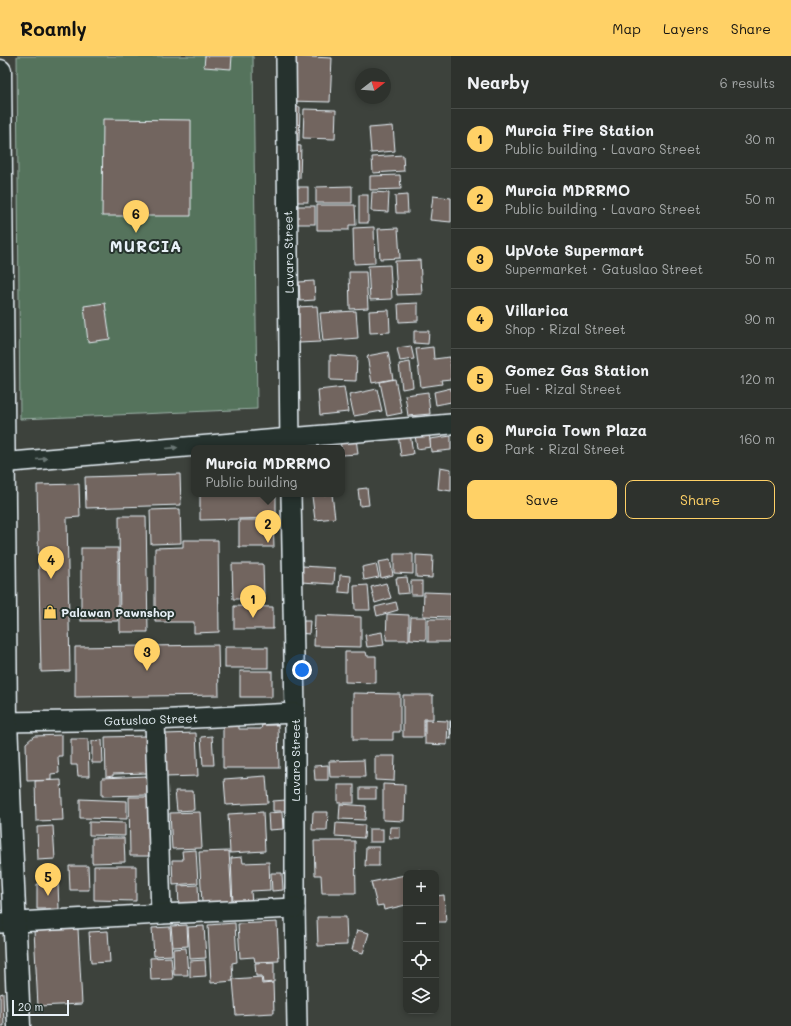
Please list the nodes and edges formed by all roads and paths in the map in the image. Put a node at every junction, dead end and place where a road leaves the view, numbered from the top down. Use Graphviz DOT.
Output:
graph roads {
  1 [pos="286,56"];
  2 [pos="0,71"];
  3 [pos="451,424"];
  4 [pos="290,443"];
  5 [pos="261,445"];
  6 [pos="191,450"];
  7 [pos="2,463"];
  8 [pos="291,497"];
  9 [pos="295,713"];
  10 [pos="155,720"];
  11 [pos="3,722"];
  12 [pos="295,908"];
  13 [pos="161,914"];
  14 [pos="7,923"];
  15 [pos="19,1026"];
  16 [pos="298,1026"];
  1 -- 4 [label="street, Lavaro Street"];
  2 -- 7 [label="street"];
  3 -- 4 [label="street"];
  5 -- 4 [label="street, one-way"];
  7 -- 6 [label="street, one-way"];
  7 -- 11 [label="street"];
  8 -- 9 [label="street, Lavaro Street"];
  9 -- 10 [label="street, Gatuslao Street"];
  9 -- 12 [label="street, Lavaro Street"];
  10 -- 11 [label="street, Gatuslao Street"];
  10 -- 13 [label="street"];
  11 -- 14 [label="street"];
  12 -- 13 [label="street"];
  12 -- 16 [label="street, Lavaro Street"];
  13 -- 14 [label="street"];
  14 -- 15 [label="street"];
}
